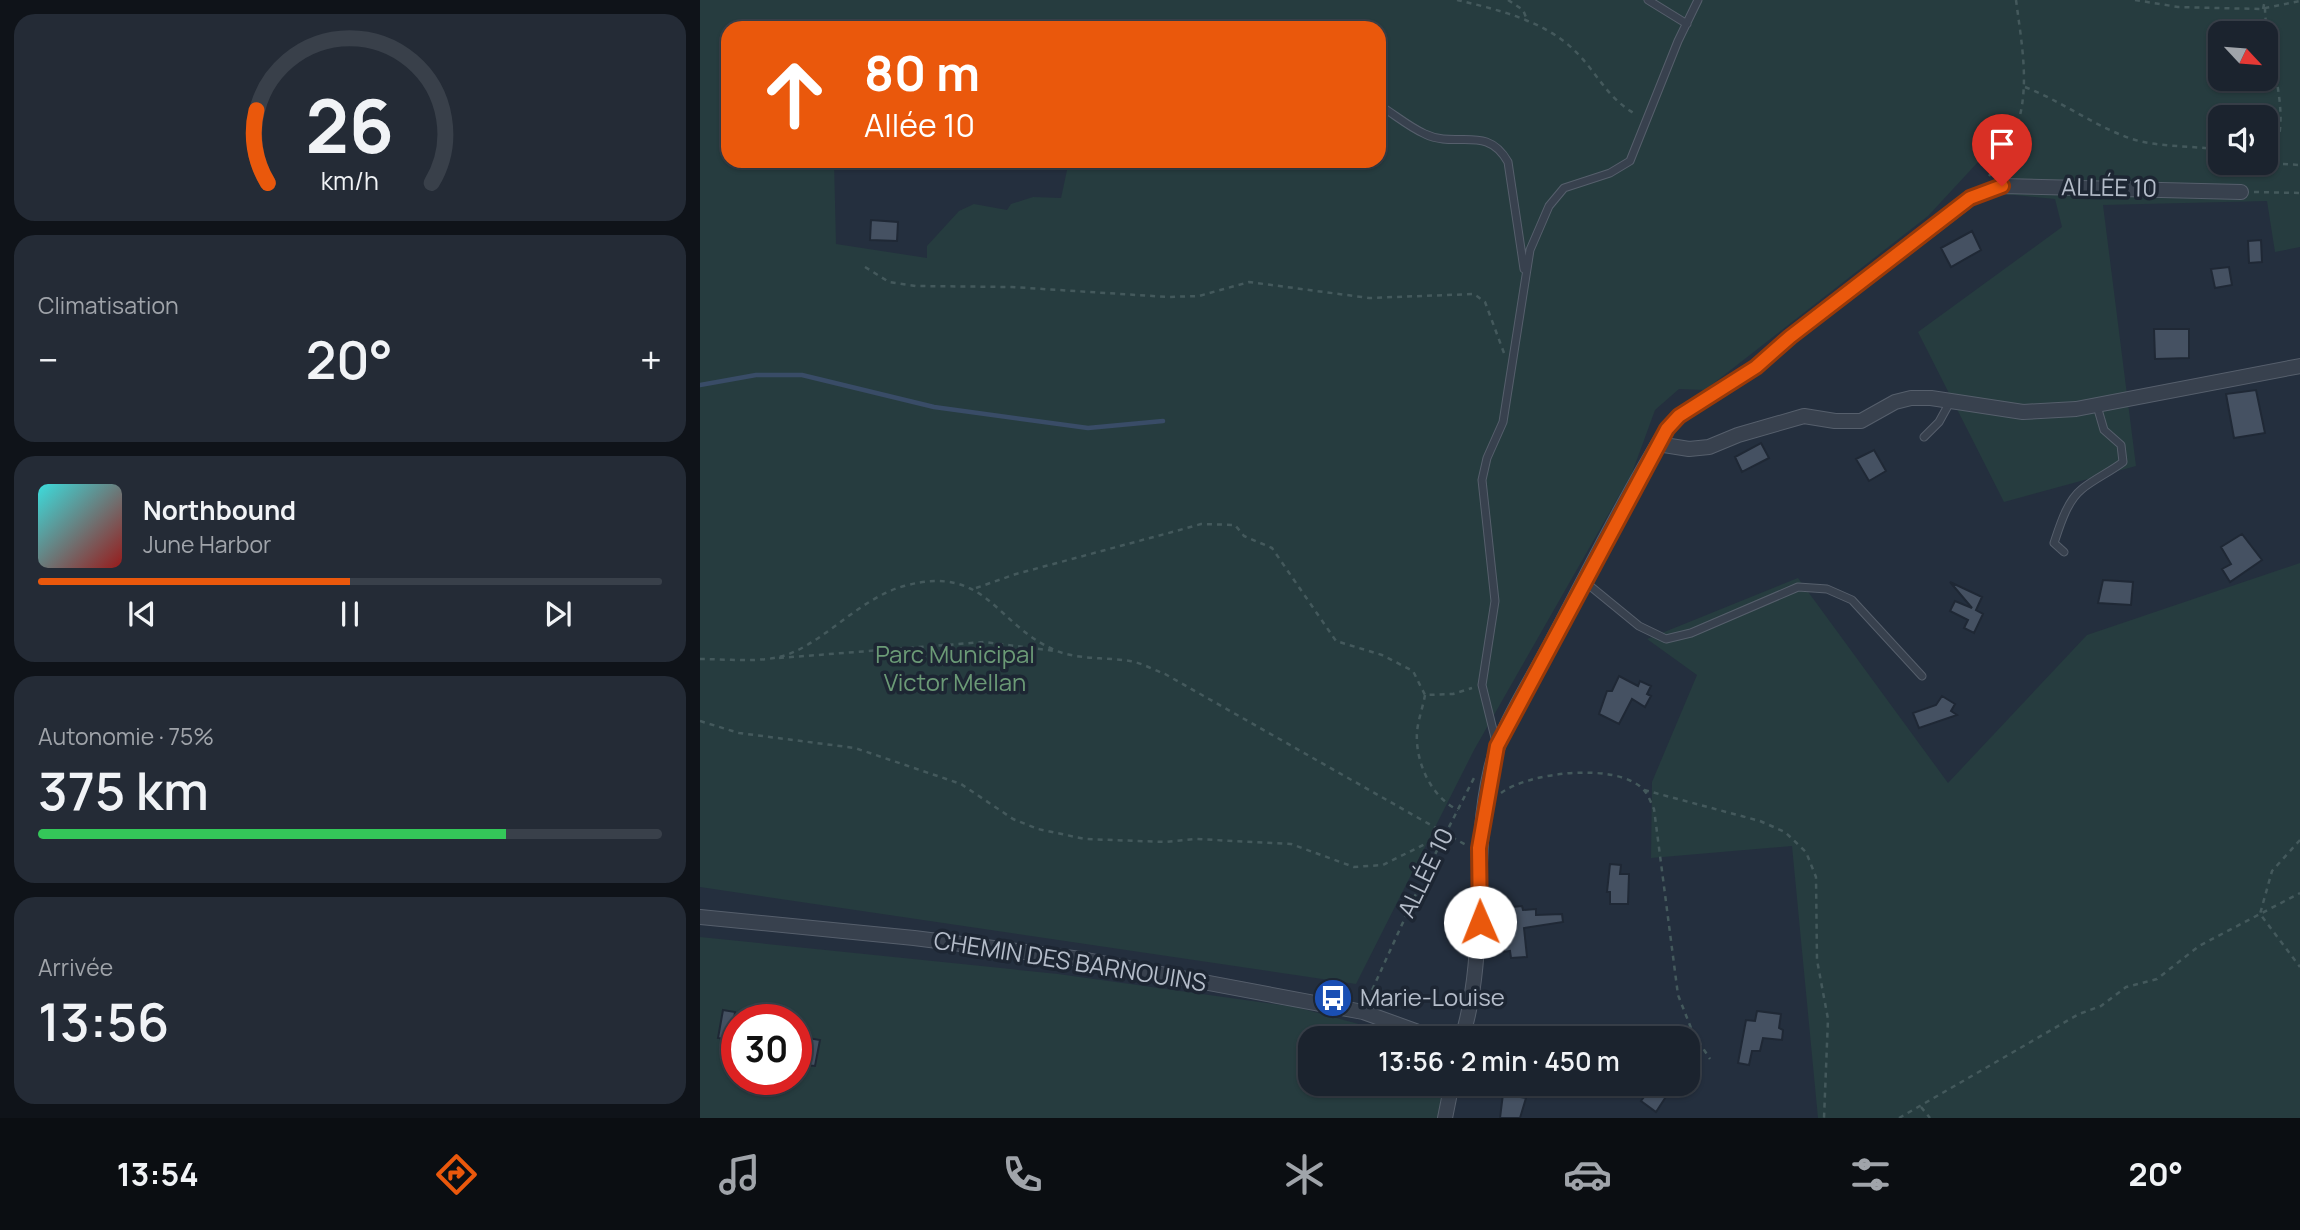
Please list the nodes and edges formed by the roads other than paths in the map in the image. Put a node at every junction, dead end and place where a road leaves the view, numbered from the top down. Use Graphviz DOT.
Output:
graph roads {
  1 [pos="1647,0"];
  2 [pos="1698,0"];
  3 [pos="1686,24"];
  4 [pos="1386,109"];
  5 [pos="2241,192"];
  6 [pos="1524,273"];
  7 [pos="2300,366"];
  8 [pos="1950,402"];
  9 [pos="2097,406"];
  10 [pos="1924,437"];
  11 [pos="1658,444"];
  12 [pos="2064,552"];
  13 [pos="1584,581"];
  14 [pos="1922,676"];
  15 [pos="1497,746"];
  16 [pos="700,917"];
  17 [pos="1402,1026"];
  18 [pos="1465,1026"];
  19 [pos="1449,1096"];
  20 [pos="1445,1118"];
  1 -- 3 [label="lane"];
  2 -- 3 [label="lane"];
  3 -- 6 [label="lane"];
  4 -- 6 [label="lane"];
  5 -- 11 [label="street, ALLÉE 10"];
  6 -- 15 [label="lane"];
  7 -- 9 [label="street"];
  8 -- 9 [label="street"];
  8 -- 10 [label="lane"];
  8 -- 11 [label="street"];
  9 -- 12 [label="lane"];
  11 -- 13 [label="street, ALLÉE 10"];
  13 -- 14 [label="lane"];
  13 -- 15 [label="street, ALLÉE 10"];
  15 -- 18 [label="street, ALLÉE 10"];
  16 -- 17 [label="street, CHEMIN DES BARNOUINS"];
  19 -- 20 [label="street"];
}
